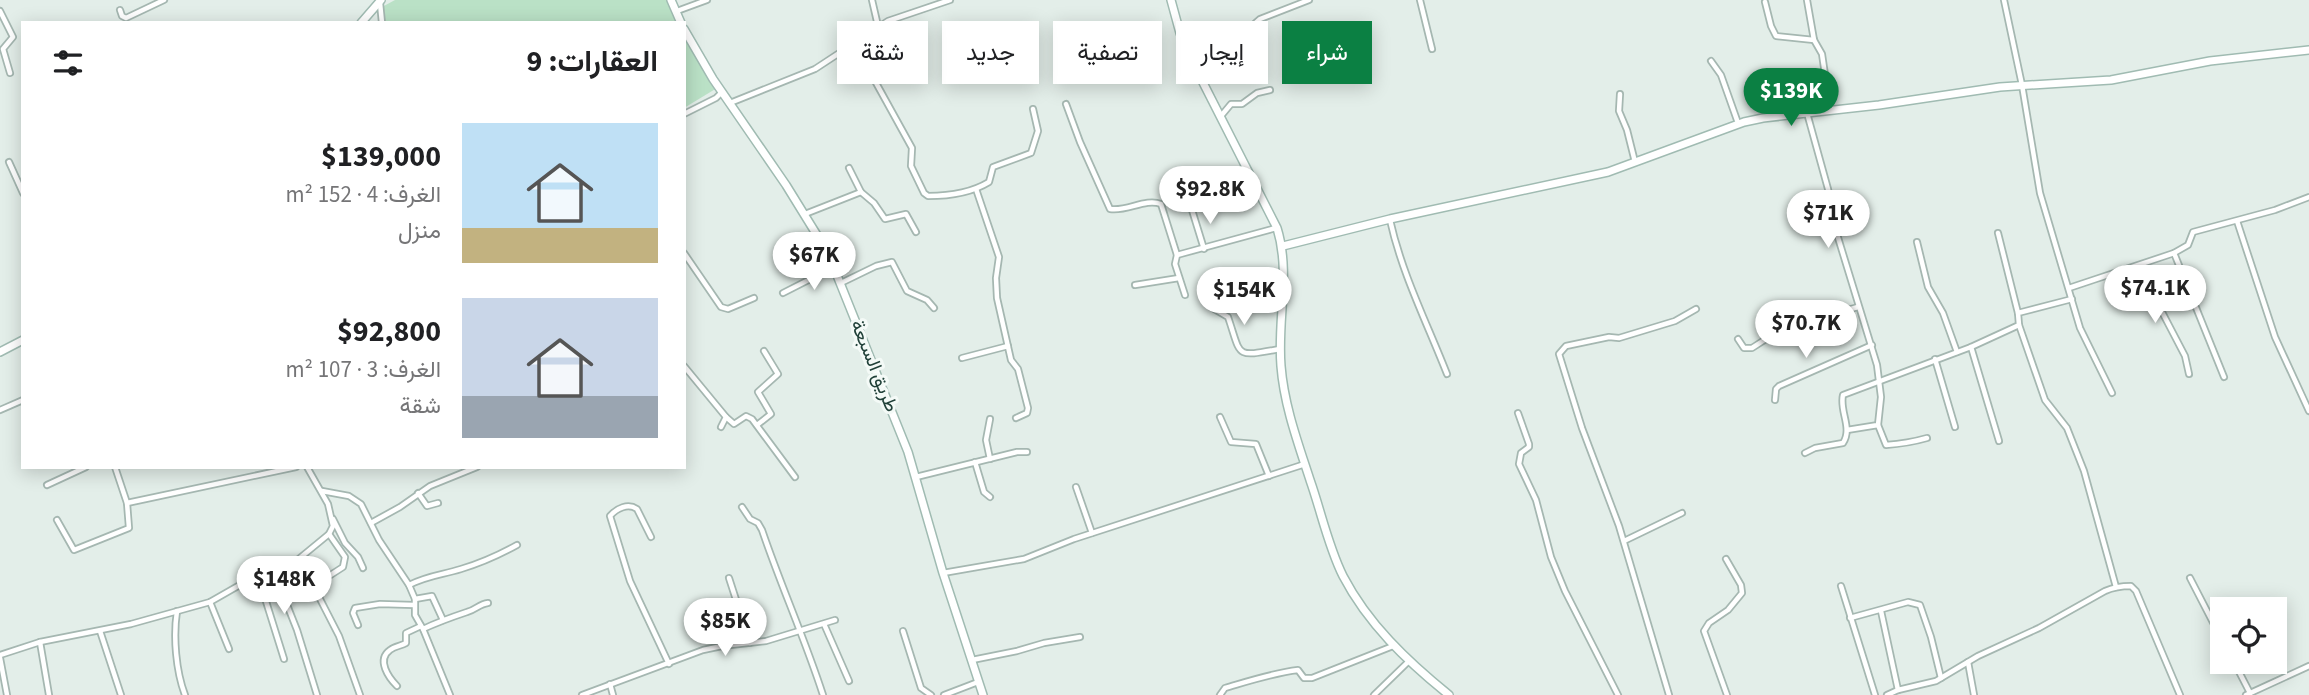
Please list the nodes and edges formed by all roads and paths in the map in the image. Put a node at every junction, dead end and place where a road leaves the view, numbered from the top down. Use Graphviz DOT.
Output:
graph roads {
  1 [pos="164,0"];
  2 [pos="671,0"];
  3 [pos="707,0"];
  4 [pos="872,0"];
  5 [pos="950,0"];
  6 [pos="1171,0"];
  7 [pos="1309,0"];
  8 [pos="1420,0"];
  9 [pos="1807,0"];
  10 [pos="2004,0"];
  11 [pos="377,1"];
  12 [pos="1765,2"];
  13 [pos="120,10"];
  14 [pos="0,11"];
  15 [pos="676,11"];
  16 [pos="362,21"];
  17 [pos="382,21"];
  18 [pos="680,21"];
  19 [pos="876,21"];
  20 [pos="891,21"];
  21 [pos="1177,21"];
  22 [pos="1258,21"];
  23 [pos="686,32"];
  24 [pos="1814,40"];
  25 [pos="1432,49"];
  26 [pos="2309,50"];
  27 [pos="837,54"];
  28 [pos="1711,61"];
  29 [pos="10,73"];
  30 [pos="877,84"];
  31 [pos="1204,84"];
  32 [pos="2022,85"];
  33 [pos="1270,90"];
  34 [pos="722,92"];
  35 [pos="1620,93"];
  36 [pos="729,104"];
  37 [pos="1066,104"];
  38 [pos="1032,109"];
  39 [pos="1830,109"];
  40 [pos="1807,112"];
  41 [pos="686,113"];
  42 [pos="1220,117"];
  43 [pos="1738,124"];
  44 [pos="9,162"];
  45 [pos="1635,163"];
  46 [pos="849,168"];
  47 [pos="21,189"];
  48 [pos="976,189"];
  49 [pos="861,192"];
  50 [pos="2308,199"];
  51 [pos="1192,210"];
  52 [pos="805,215"];
  53 [pos="1390,219"];
  54 [pos="2237,221"];
  55 [pos="1277,228"];
  56 [pos="916,232"];
  57 [pos="1998,233"];
  58 [pos="1917,242"];
  59 [pos="1283,246"];
  60 [pos="1204,249"];
  61 [pos="785,253"];
  62 [pos="828,253"];
  63 [pos="2174,253"];
  64 [pos="1177,255"];
  65 [pos="686,256"];
  66 [pos="2138,266"];
  67 [pos="834,267"];
  68 [pos="1179,278"];
  69 [pos="841,283"];
  70 [pos="1135,285"];
  71 [pos="2069,288"];
  72 [pos="783,293"];
  73 [pos="1185,295"];
  74 [pos="754,298"];
  75 [pos="2072,299"];
  76 [pos="1211,307"];
  77 [pos="1858,307"];
  78 [pos="934,308"];
  79 [pos="1696,309"];
  80 [pos="2018,313"];
  81 [pos="2019,324"];
  82 [pos="1738,339"];
  83 [pos="21,341"];
  84 [pos="1872,345"];
  85 [pos="1008,346"];
  86 [pos="1971,346"];
  87 [pos="1280,349"];
  88 [pos="764,351"];
  89 [pos="0,352"];
  90 [pos="1957,352"];
  91 [pos="962,358"];
  92 [pos="1935,359"];
  93 [pos="686,368"];
  94 [pos="1447,374"];
  95 [pos="2189,374"];
  96 [pos="2224,377"];
  97 [pos="1880,380"];
  98 [pos="2112,393"];
  99 [pos="1775,400"];
  100 [pos="21,401"];
  101 [pos="0,410"];
  102 [pos="2309,411"];
  103 [pos="1518,413"];
  104 [pos="726,417"];
  105 [pos="1220,417"];
  106 [pos="1016,418"];
  107 [pos="990,419"];
  108 [pos="757,425"];
  109 [pos="1878,425"];
  110 [pos="722,426"];
  111 [pos="1955,427"];
  112 [pos="1847,430"];
  113 [pos="1927,438"];
  114 [pos="1999,440"];
  115 [pos="1027,452"];
  116 [pos="1805,453"];
  117 [pos="990,459"];
  118 [pos="975,462"];
  119 [pos="1305,464"];
  120 [pos="82,469"];
  121 [pos="116,469"];
  122 [pos="287,469"];
  123 [pos="308,469"];
  124 [pos="471,469"];
  125 [pos="1269,476"];
  126 [pos="795,477"];
  127 [pos="916,477"];
  128 [pos="47,485"];
  129 [pos="1076,487"];
  130 [pos="321,491"];
  131 [pos="418,493"];
  132 [pos="990,497"];
  133 [pos="127,503"];
  134 [pos="438,503"];
  135 [pos="742,507"];
  136 [pos="1682,513"];
  137 [pos="332,517"];
  138 [pos="57,520"];
  139 [pos="371,523"];
  140 [pos="1093,533"];
  141 [pos="329,534"];
  142 [pos="651,537"];
  143 [pos="1624,541"];
  144 [pos="517,545"];
  145 [pos="350,549"];
  146 [pos="345,557"];
  147 [pos="1726,559"];
  148 [pos="295,562"];
  149 [pos="363,568"];
  150 [pos="274,572"];
  151 [pos="943,573"];
  152 [pos="729,578"];
  153 [pos="2190,578"];
  154 [pos="259,579"];
  155 [pos="409,585"];
  156 [pos="1841,586"];
  157 [pos="312,587"];
  158 [pos="2116,587"];
  159 [pos="210,602"];
  160 [pos="414,602"];
  161 [pos="488,603"];
  162 [pos="177,611"];
  163 [pos="1881,611"];
  164 [pos="2210,617"];
  165 [pos="1850,618"];
  166 [pos="443,620"];
  167 [pos="835,621"];
  168 [pos="824,624"];
  169 [pos="358,625"];
  170 [pos="422,628"];
  171 [pos="100,631"];
  172 [pos="903,631"];
  173 [pos="800,632"];
  174 [pos="1080,637"];
  175 [pos="40,642"];
  176 [pos="750,643"];
  177 [pos="1393,646"];
  178 [pos="229,649"];
  179 [pos="0,657"];
  180 [pos="284,659"];
  181 [pos="971,660"];
  182 [pos="1409,661"];
  183 [pos="1968,662"];
  184 [pos="670,664"];
  185 [pos="2309,666"];
  186 [pos="2240,674"];
  187 [pos="1941,678"];
  188 [pos="849,681"];
  189 [pos="978,682"];
  190 [pos="610,684"];
  191 [pos="397,686"];
  192 [pos="1898,690"];
  193 [pos="2251,694"];
  194 [pos="7,695"];
  195 [pos="50,695"];
  196 [pos="121,695"];
  197 [pos="185,695"];
  198 [pos="317,695"];
  199 [pos="359,695"];
  200 [pos="450,695"];
  201 [pos="582,695"];
  202 [pos="613,695"];
  203 [pos="823,695"];
  204 [pos="931,695"];
  205 [pos="944,695"];
  206 [pos="983,695"];
  207 [pos="1220,695"];
  208 [pos="1374,695"];
  209 [pos="1449,695"];
  210 [pos="1618,695"];
  211 [pos="1669,695"];
  212 [pos="1727,695"];
  213 [pos="1875,695"];
  214 [pos="1887,695"];
  215 [pos="1974,695"];
  216 [pos="2180,695"];
  1 -- 13 [label="street"];
  2 -- 15 [label="street"];
  3 -- 15 [label="street"];
  4 -- 19 [label="street"];
  5 -- 20 [label="street"];
  6 -- 21 [label="street"];
  7 -- 22 [label="street"];
  8 -- 25 [label="street"];
  9 -- 24 [label="street"];
  10 -- 32 [label="street"];
  11 -- 16 [label="street"];
  11 -- 17 [label="street"];
  12 -- 24 [label="street"];
  14 -- 29 [label="street"];
  15 -- 18 [label="street"];
  23 -- 34 [label="street, طريق السبعة"];
  24 -- 39 [label="street"];
  26 -- 32 [label="street"];
  27 -- 36 [label="street"];
  28 -- 43 [label="street"];
  30 -- 48 [label="street"];
  31 -- 42 [label="street"];
  32 -- 39 [label="street"];
  32 -- 71 [label="street"];
  33 -- 42 [label="street"];
  34 -- 36 [label="street, طريق السبعة"];
  34 -- 41 [label="street"];
  35 -- 45 [label="street"];
  36 -- 52 [label="street, طريق السبعة"];
  37 -- 64 [label="street"];
  38 -- 48 [label="street"];
  39 -- 40 [label="street"];
  40 -- 43 [label="street"];
  40 -- 77 [label="street"];
  42 -- 55 [label="street"];
  43 -- 45 [label="street"];
  44 -- 47 [label="street"];
  45 -- 53 [label="street"];
  46 -- 49 [label="street"];
  48 -- 85 [label="street"];
  49 -- 52 [label="street"];
  49 -- 56 [label="street"];
  50 -- 54 [label="street"];
  51 -- 60 [label="street"];
  52 -- 62 [label="street, طريق السبعة"];
  53 -- 59 [label="street"];
  53 -- 94 [label="street"];
  54 -- 63 [label="street"];
  54 -- 102 [label="street"];
  55 -- 59 [label="street"];
  55 -- 60 [label="street"];
  57 -- 80 [label="street"];
  58 -- 90 [label="street"];
  59 -- 87 [label="street"];
  60 -- 64 [label="street"];
  61 -- 62 [label="street"];
  62 -- 67 [label="street, طريق السبعة"];
  63 -- 66 [label="street"];
  63 -- 96 [label="street"];
  64 -- 68 [label="street"];
  65 -- 74 [label="street"];
  66 -- 71 [label="street"];
  66 -- 95 [label="street"];
  67 -- 69 [label="street, طريق السبعة"];
  67 -- 72 [label="street"];
  68 -- 70 [label="street"];
  68 -- 73 [label="street"];
  69 -- 78 [label="street"];
  69 -- 127 [label="street, طريق السبعة"];
  71 -- 75 [label="street"];
  75 -- 80 [label="street"];
  75 -- 98 [label="street"];
  76 -- 87 [label="street"];
  77 -- 82 [label="street"];
  77 -- 84 [label="street"];
  79 -- 143 [label="street"];
  80 -- 81 [label="street"];
  81 -- 86 [label="street"];
  81 -- 158 [label="street"];
  83 -- 89 [label="street"];
  84 -- 97 [label="street"];
  84 -- 99 [label="street"];
  85 -- 91 [label="street"];
  85 -- 106 [label="street"];
  86 -- 90 [label="street"];
  86 -- 114 [label="street"];
  87 -- 119 [label="street"];
  88 -- 108 [label="street"];
  90 -- 92 [label="street"];
  92 -- 97 [label="street"];
  92 -- 111 [label="street"];
  93 -- 104 [label="street"];
  97 -- 109 [label="street"];
  97 -- 112 [label="street"];
  100 -- 101 [label="street"];
  103 -- 210 [label="street"];
  104 -- 108 [label="street"];
  104 -- 110 [label="street"];
  105 -- 125 [label="street"];
  107 -- 117 [label="street"];
  108 -- 126 [label="street"];
  109 -- 112 [label="street"];
  109 -- 113 [label="street"];
  112 -- 116 [label="street"];
  115 -- 117 [label="street"];
  117 -- 118 [label="street"];
  118 -- 127 [label="street"];
  118 -- 132 [label="street"];
  119 -- 125 [label="street"];
  119 -- 177 [label="street"];
  120 -- 128 [label="street"];
  121 -- 133 [label="street"];
  122 -- 133 [label="street"];
  123 -- 130 [label="street"];
  124 -- 131 [label="street"];
  125 -- 140 [label="street"];
  127 -- 151 [label="street, طريق السبعة"];
  129 -- 140 [label="street"];
  130 -- 137 [label="street"];
  130 -- 139 [label="street"];
  131 -- 134 [label="street"];
  131 -- 139 [label="street"];
  133 -- 138 [label="street"];
  135 -- 173 [label="street"];
  136 -- 143 [label="street"];
  137 -- 141 [label="street"];
  137 -- 145 [label="street"];
  139 -- 155 [label="street"];
  140 -- 151 [label="street"];
  141 -- 146 [label="street"];
  141 -- 148 [label="street"];
  142 -- 184 [label="street"];
  143 -- 211 [label="street"];
  144 -- 155 [label="street"];
  145 -- 146 [label="street"];
  145 -- 149 [label="street"];
  146 -- 157 [label="street"];
  147 -- 212 [label="street"];
  148 -- 150 [label="street"];
  148 -- 157 [label="street"];
  150 -- 154 [label="street"];
  150 -- 198 [label="street"];
  151 -- 181 [label="street, طريق السبعة"];
  152 -- 176 [label="street"];
  153 -- 164 [label="street"];
  154 -- 159 [label="street"];
  154 -- 180 [label="street"];
  155 -- 160 [label="street"];
  156 -- 165 [label="street"];
  157 -- 199 [label="street"];
  158 -- 183 [label="street"];
  158 -- 216 [label="street"];
  159 -- 162 [label="street"];
  159 -- 178 [label="street"];
  160 -- 166 [label="street"];
  160 -- 169 [label="street"];
  160 -- 170 [label="street"];
  161 -- 166 [label="street"];
  162 -- 171 [label="street"];
  162 -- 197 [label="street"];
  163 -- 165 [label="street"];
  163 -- 187 [label="street"];
  163 -- 192 [label="street"];
  165 -- 213 [label="street"];
  166 -- 170 [label="street"];
  167 -- 168 [label="street"];
  168 -- 173 [label="street"];
  168 -- 188 [label="street"];
  170 -- 191 [label="street"];
  170 -- 200 [label="street"];
  171 -- 175 [label="street"];
  171 -- 196 [label="street"];
  172 -- 204 [label="street"];
  173 -- 176 [label="street"];
  173 -- 203 [label="street"];
  174 -- 181 [label="street"];
  175 -- 179 [label="street"];
  175 -- 195 [label="street"];
  176 -- 184 [label="street"];
  177 -- 182 [label="street"];
  177 -- 207 [label="street"];
  179 -- 194 [label="street"];
  181 -- 189 [label="street, طريق السبعة"];
  182 -- 208 [label="street"];
  182 -- 209 [label="street"];
  183 -- 187 [label="street"];
  183 -- 215 [label="street"];
  184 -- 190 [label="street"];
  185 -- 193 [label="street"];
  186 -- 193 [label="street"];
  187 -- 192 [label="street"];
  189 -- 205 [label="street"];
  189 -- 206 [label="street, طريق السبعة"];
  190 -- 201 [label="street"];
  190 -- 202 [label="street"];
  192 -- 214 [label="street"];
}
